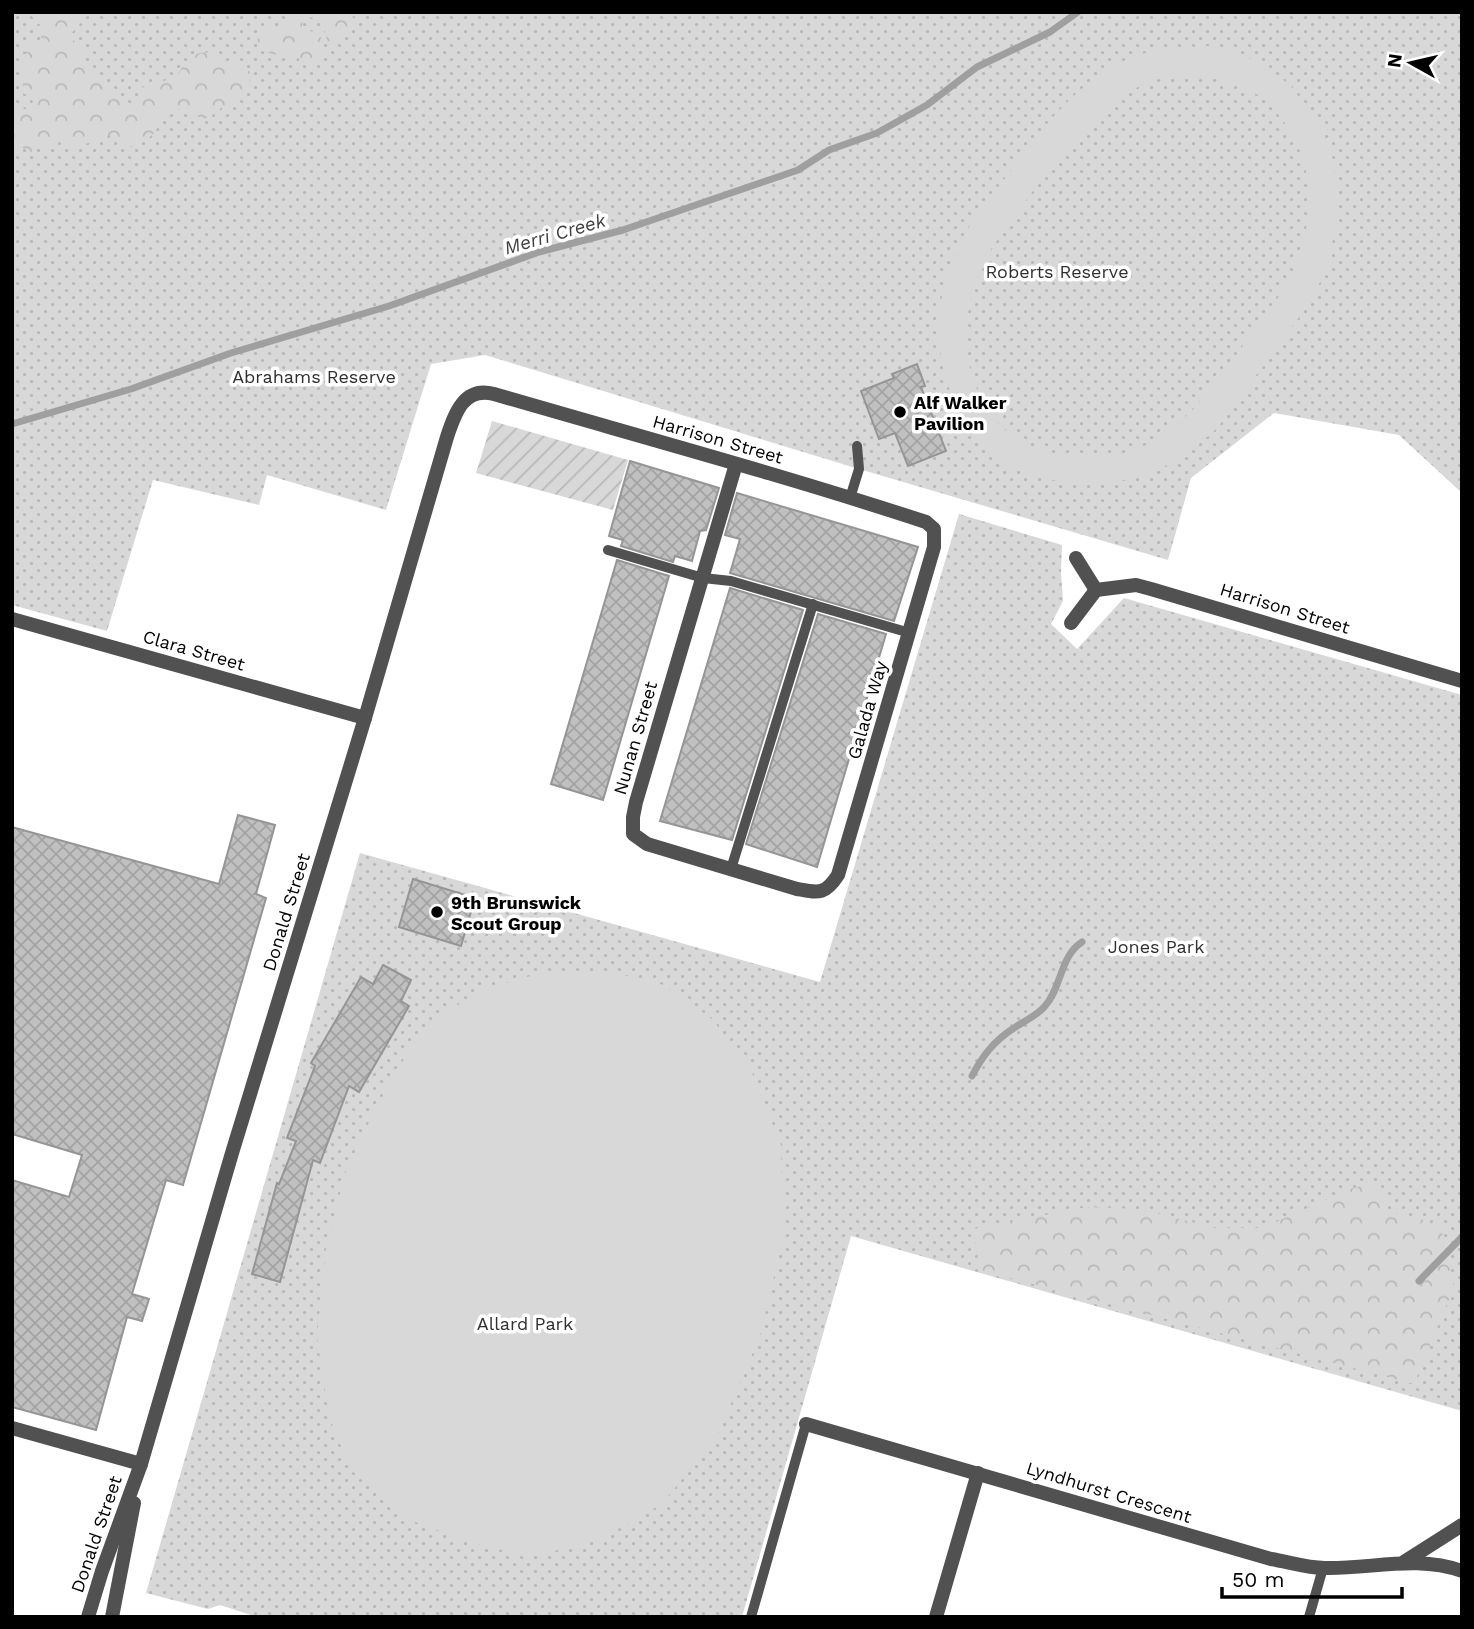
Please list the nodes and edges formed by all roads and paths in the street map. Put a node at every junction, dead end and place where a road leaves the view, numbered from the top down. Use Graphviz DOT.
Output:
graph roads {
  1 [pos="488,392"];
  2 [pos="857,446"];
  3 [pos="736,464"];
  4 [pos="850,498"];
  5 [pos="934,529"];
  6 [pos="608,550"];
  7 [pos="1076,558"];
  8 [pos="702,578"];
  9 [pos="1096,590"];
  10 [pos="813,604"];
  11 [pos="12,619"];
  12 [pos="1071,623"];
  13 [pos="910,633"];
  14 [pos="1462,681"];
  15 [pos="365,718"];
  16 [pos="732,869"];
  17 [pos="820,893"];
  18 [pos="806,1424"];
  19 [pos="12,1428"];
  20 [pos="141,1464"];
  21 [pos="978,1473"];
  22 [pos="1462,1525"];
  23 [pos="1404,1562"];
  24 [pos="1323,1568"];
  25 [pos="1462,1571"];
  26 [pos="88,1617"];
  27 [pos="112,1617"];
  28 [pos="751,1617"];
  29 [pos="936,1617"];
  30 [pos="1309,1617"];
  1 -- 3 [label="street, Harrison Street"];
  1 -- 15 [label="street, Donald Street"];
  2 -- 4 [label="lane"];
  3 -- 4 [label="street, Harrison Street"];
  3 -- 8 [label="street, Nunan Street"];
  4 -- 5 [label="street, Harrison Street"];
  5 -- 13 [label="street, Galada Way"];
  6 -- 8 [label="lane"];
  7 -- 9 [label="street"];
  8 -- 10 [label="lane"];
  8 -- 16 [label="street, Nunan Street"];
  9 -- 12 [label="street"];
  9 -- 14 [label="street, Harrison Street"];
  10 -- 13 [label="lane"];
  10 -- 16 [label="lane"];
  11 -- 15 [label="street, Clara Street"];
  13 -- 17 [label="street, Galada Way"];
  15 -- 20 [label="street, Donald Street"];
  16 -- 17 [label="street, Nunan Street"];
  18 -- 21 [label="street, Lyndhurst Crescent"];
  18 -- 28 [label="lane"];
  19 -- 20 [label="street"];
  20 -- 26 [label="street, Donald Street"];
  20 -- 27 [label="street, Donald Street"];
  21 -- 24 [label="street, Lyndhurst Crescent"];
  21 -- 29 [label="street"];
  22 -- 23 [label="street, Lyndhurst Crescent"];
  23 -- 24 [label="street, Lyndhurst Crescent"];
  23 -- 25 [label="street, Lyndhurst Crescent"];
  24 -- 30 [label="lane"];
}
